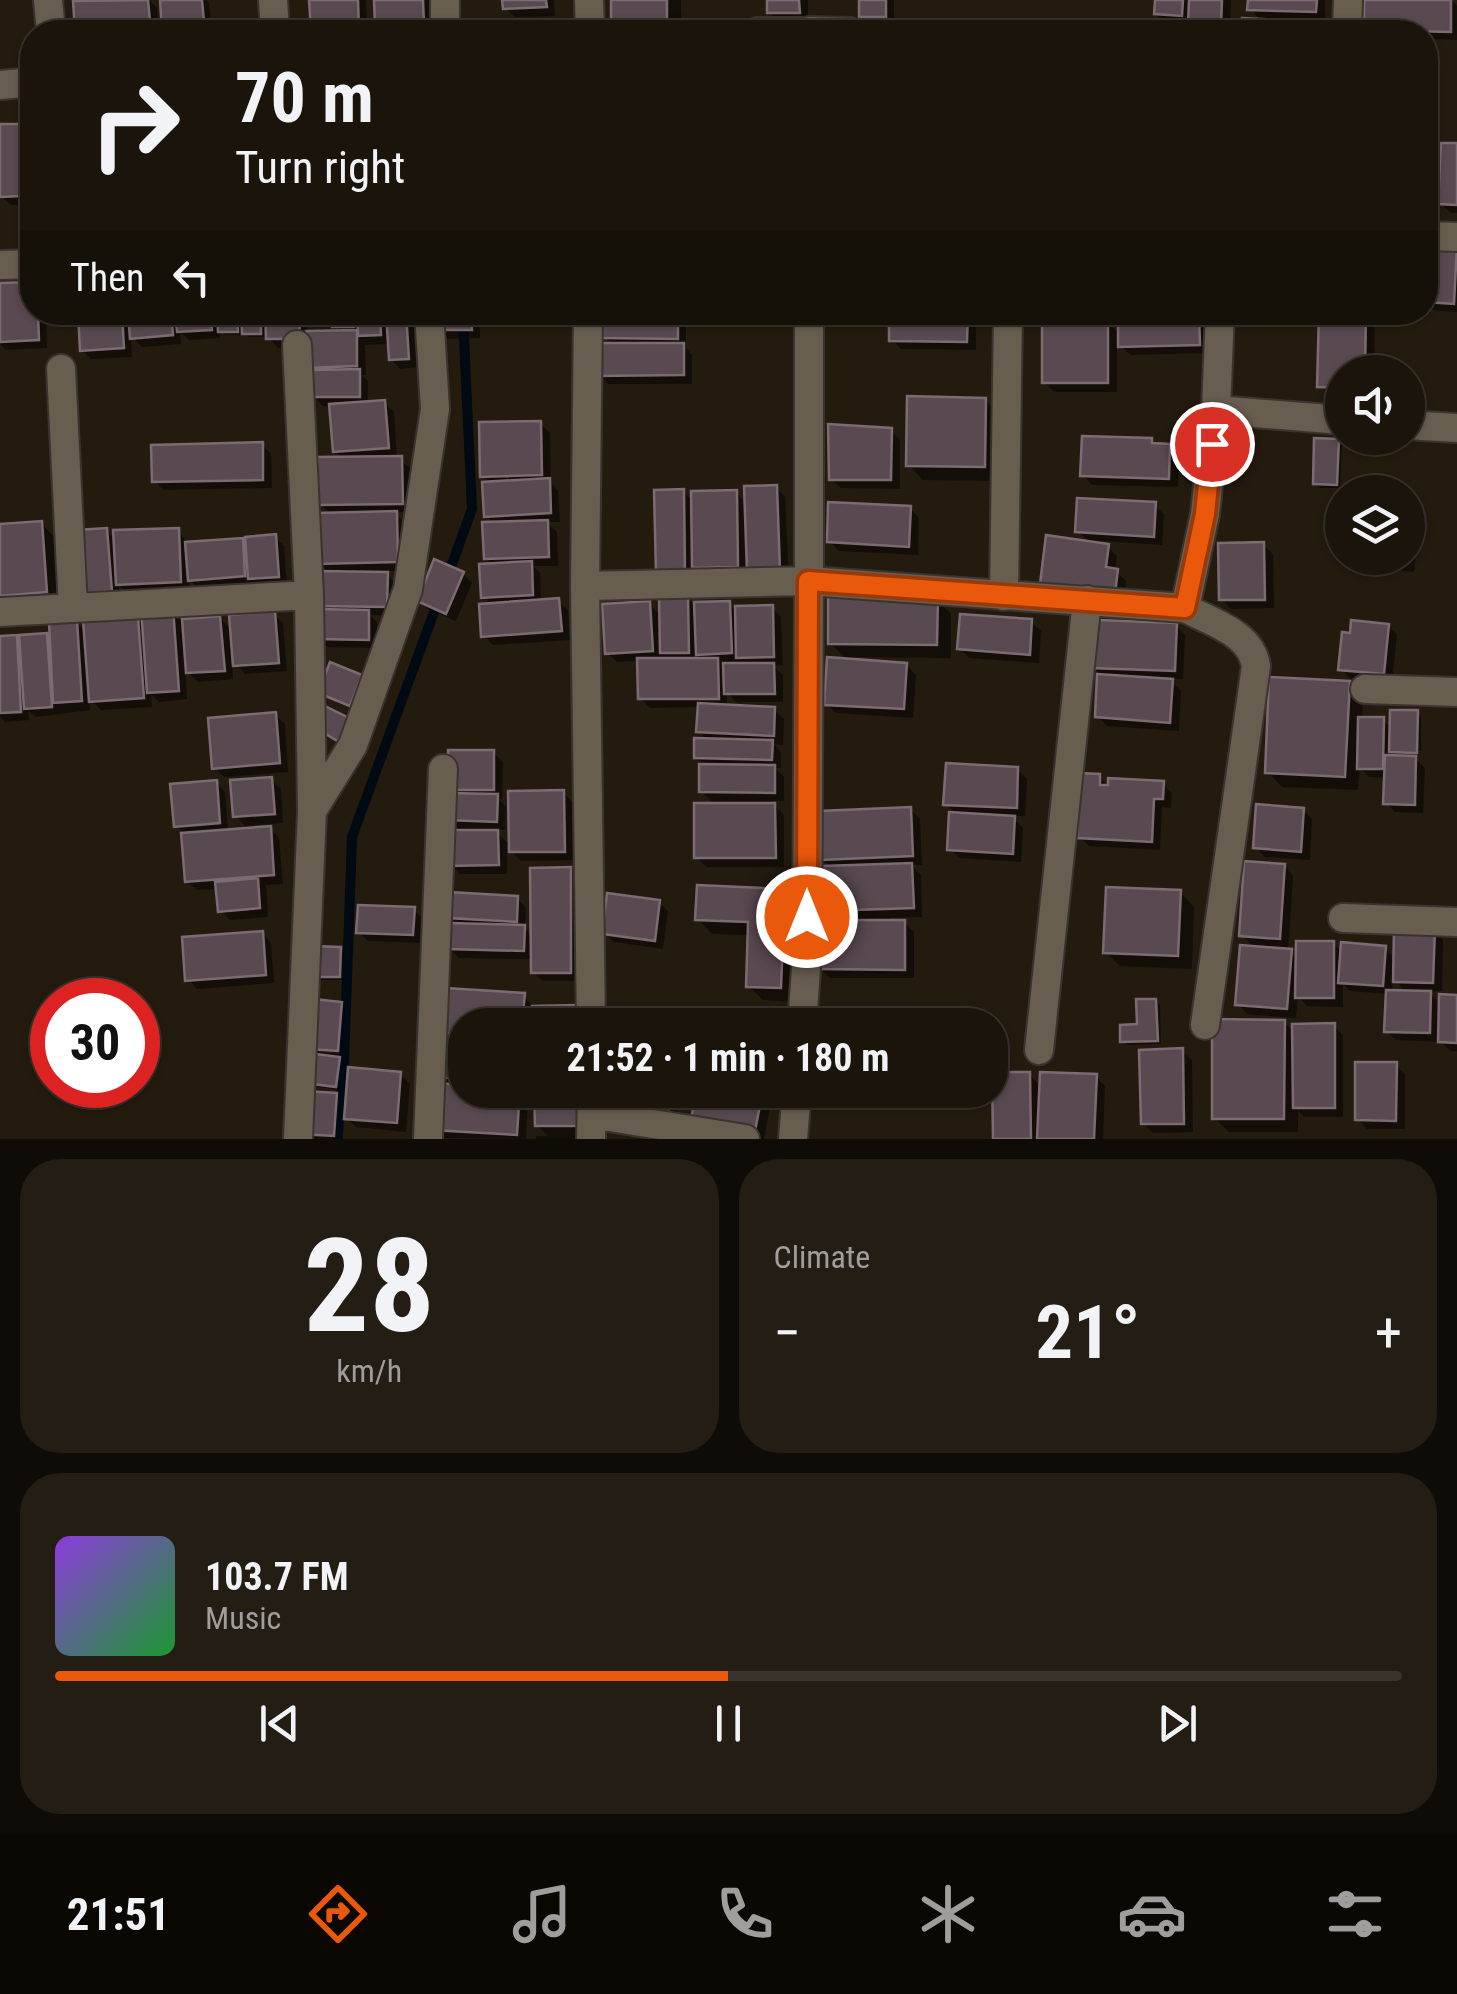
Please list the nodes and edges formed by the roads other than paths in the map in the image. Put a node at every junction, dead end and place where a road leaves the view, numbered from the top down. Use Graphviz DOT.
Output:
graph roads {
  1 [pos="430,325"];
  2 [pos="588,325"];
  3 [pos="810,325"];
  4 [pos="1008,325"];
  5 [pos="1219,325"];
  6 [pos="297,345"];
  7 [pos="61,370"];
  8 [pos="1216,410"];
  9 [pos="1325,419"];
  10 [pos="1425,426"];
  11 [pos="1457,428"];
  12 [pos="808,581"];
  13 [pos="585,586"];
  14 [pos="309,595"];
  15 [pos="1004,596"];
  16 [pos="1087,600"];
  17 [pos="73,608"];
  18 [pos="1185,608"];
  19 [pos="0,612"];
  20 [pos="1365,689"];
  21 [pos="1457,692"];
  22 [pos="443,769"];
  23 [pos="312,811"];
  24 [pos="1343,918"];
  25 [pos="1457,922"];
  26 [pos="591,1008"];
  27 [pos="803,1008"];
  28 [pos="1205,1025"];
  29 [pos="1039,1050"];
  30 [pos="796,1108"];
  31 [pos="592,1114"];
  32 [pos="298,1139"];
  33 [pos="428,1139"];
  34 [pos="744,1139"];
  35 [pos="793,1139"];
  1 -- 23 [label="street"];
  2 -- 13 [label="street"];
  3 -- 12 [label="street"];
  4 -- 15 [label="street"];
  5 -- 8 [label="street"];
  6 -- 14 [label="street"];
  7 -- 17 [label="street"];
  8 -- 9 [label="street"];
  8 -- 18 [label="street"];
  10 -- 11 [label="street"];
  12 -- 13 [label="street"];
  12 -- 15 [label="street"];
  12 -- 27 [label="street"];
  13 -- 26 [label="street"];
  14 -- 17 [label="street"];
  14 -- 23 [label="street"];
  15 -- 16 [label="street"];
  16 -- 18 [label="street"];
  16 -- 29 [label="street"];
  17 -- 19 [label="street"];
  18 -- 28 [label="street"];
  20 -- 21 [label="street"];
  22 -- 33 [label="street"];
  23 -- 32 [label="street"];
  24 -- 25 [label="street"];
  30 -- 35 [label="street"];
  31 -- 34 [label="street"];
}
